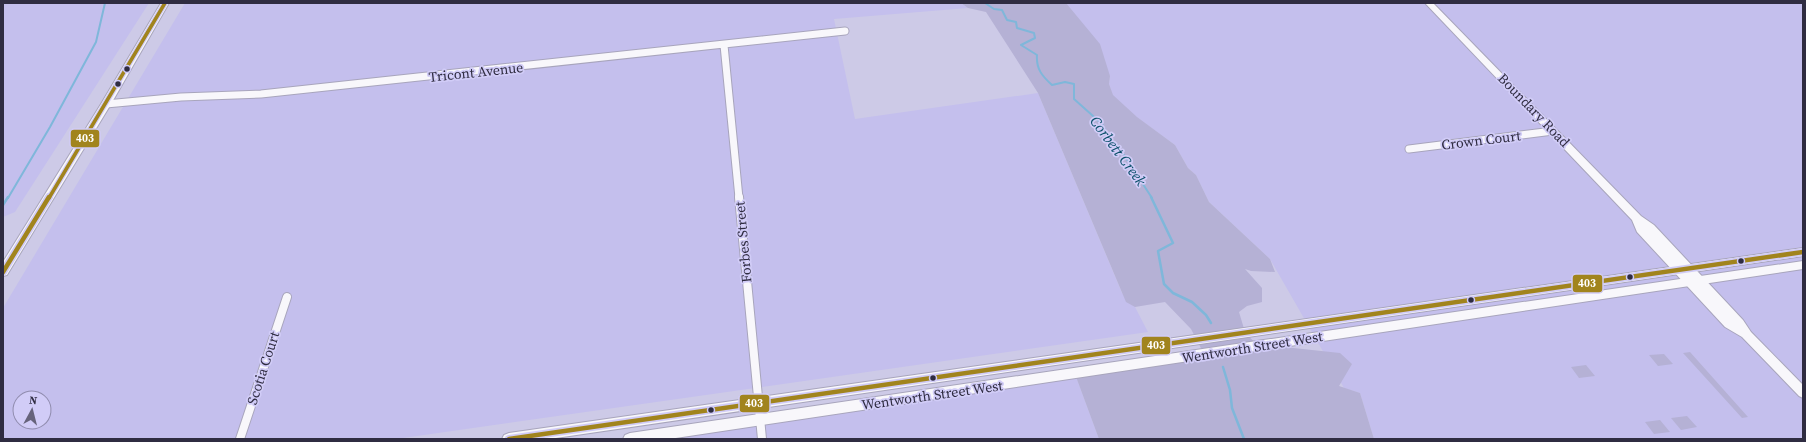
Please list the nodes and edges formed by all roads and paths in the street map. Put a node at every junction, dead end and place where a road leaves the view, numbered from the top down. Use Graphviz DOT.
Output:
graph roads {
  1 [pos="165,3"];
  2 [pos="1429,3"];
  3 [pos="845,32"];
  4 [pos="724,44"];
  5 [pos="106,104"];
  6 [pos="1553,131"];
  7 [pos="1409,149"];
  8 [pos="1803,252"];
  9 [pos="1803,264"];
  10 [pos="1683,269"];
  11 [pos="3,272"];
  12 [pos="1694,281"];
  13 [pos="286,298"];
  14 [pos="1803,393"];
  15 [pos="758,403"];
  16 [pos="760,420"];
  17 [pos="240,439"];
  18 [pos="508,439"];
  19 [pos="630,439"];
  20 [pos="762,439"];
  1 -- 5 [label="main road"];
  2 -- 6 [label="street, Boundary Road"];
  3 -- 4 [label="street, Tricont Avenue"];
  4 -- 5 [label="street, Tricont Avenue"];
  4 -- 15 [label="street, Forbes Street"];
  5 -- 11 [label="main road"];
  6 -- 7 [label="street, Crown Court"];
  6 -- 10 [label="street, Boundary Road"];
  8 -- 10 [label="main road, Wentworth Street West"];
  9 -- 12 [label="main road, Wentworth Street West"];
  10 -- 12 [label="street, Boundary Road"];
  10 -- 15 [label="main road, Wentworth Street West"];
  12 -- 14 [label="street, Boundary Road"];
  12 -- 16 [label="main road, Wentworth Street West"];
  13 -- 17 [label="street, Scotia Court"];
  15 -- 16 [label="street, Forbes Street"];
  15 -- 18 [label="main road, Wentworth Street West"];
  16 -- 19 [label="main road, Wentworth Street West"];
  16 -- 20 [label="street, Forbes Street"];
}
